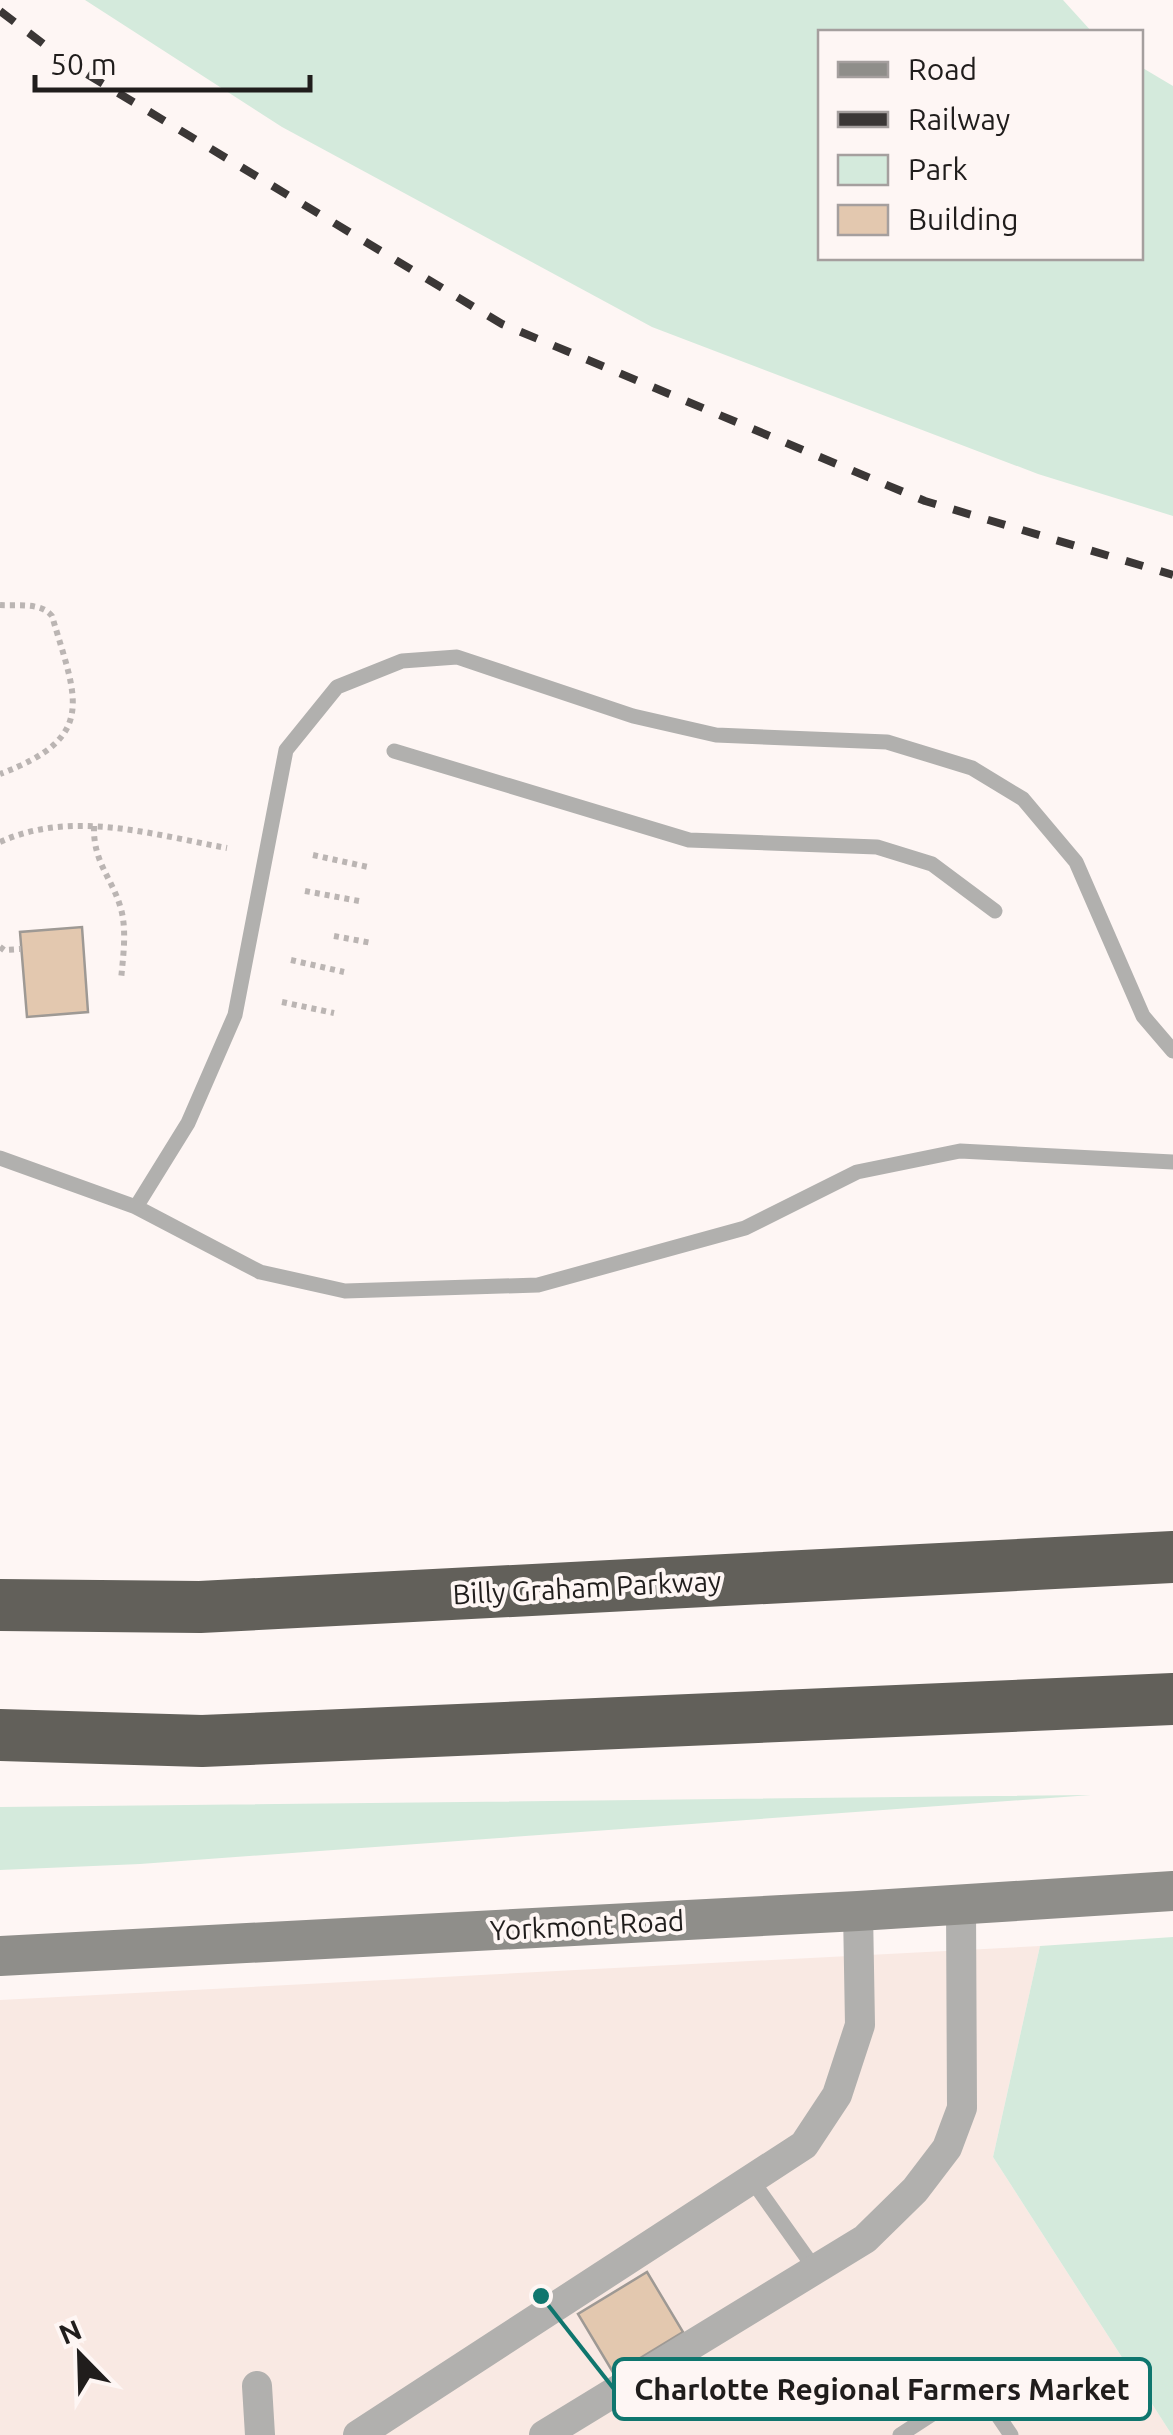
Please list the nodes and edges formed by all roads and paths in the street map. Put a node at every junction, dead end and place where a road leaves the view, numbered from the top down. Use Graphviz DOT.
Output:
graph roads {
  1 [pos="0,605"];
  2 [pos="394,750"];
  3 [pos="0,774"];
  4 [pos="94,826"];
  5 [pos="0,842"];
  6 [pos="228,848"];
  7 [pos="313,855"];
  8 [pos="368,866"];
  9 [pos="305,891"];
  10 [pos="359,901"];
  11 [pos="995,911"];
  12 [pos="334,936"];
  13 [pos="372,943"];
  14 [pos="0,947"];
  15 [pos="21,949"];
  16 [pos="290,960"];
  17 [pos="344,972"];
  18 [pos="121,980"];
  19 [pos="282,1002"];
  20 [pos="334,1013"];
  21 [pos="1173,1051"];
  22 [pos="0,1158"];
  23 [pos="1173,1162"];
  24 [pos="136,1207"];
  25 [pos="1173,1557"];
  26 [pos="0,1604"];
  27 [pos="1173,1700"];
  28 [pos="0,1734"];
  29 [pos="1173,1891"];
  30 [pos="961,1905"];
  31 [pos="858,1911"];
  32 [pos="0,1956"];
  33 [pos="751,2179"];
  34 [pos="815,2270"];
  35 [pos="257,2386"];
  36 [pos="377,2430"];
  37 [pos="260,2435"];
  38 [pos="544,2435"];
  39 [pos="900,2435"];
  40 [pos="1011,2435"];
  1 -- 3 [label="path"];
  2 -- 11 [label="lane"];
  4 -- 5 [label="path"];
  4 -- 6 [label="path"];
  4 -- 18 [label="path"];
  7 -- 8 [label="path"];
  9 -- 10 [label="path"];
  12 -- 13 [label="path"];
  14 -- 15 [label="path"];
  16 -- 17 [label="path"];
  19 -- 20 [label="path"];
  21 -- 24 [label="lane"];
  22 -- 24 [label="lane"];
  23 -- 24 [label="lane"];
  25 -- 26 [label="highway, Billy Graham Parkway"];
  27 -- 28 [label="highway"];
  29 -- 30 [label="street, Yorkmont Road"];
  30 -- 31 [label="street, Yorkmont Road"];
  30 -- 34 [label="street"];
  31 -- 32 [label="street, Yorkmont Road"];
  31 -- 33 [label="street"];
  33 -- 34 [label="lane"];
  33 -- 36 [label="street"];
  34 -- 38 [label="street"];
  35 -- 37 [label="street"];
  39 -- 40 [label="lane"];
}
